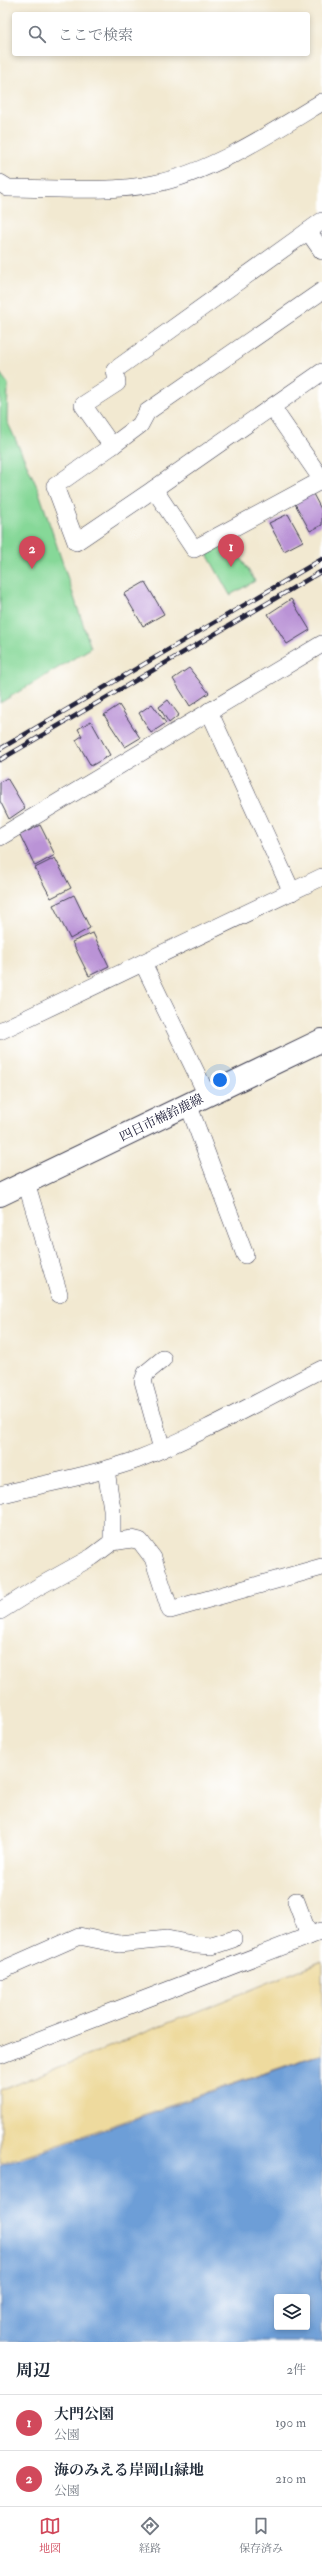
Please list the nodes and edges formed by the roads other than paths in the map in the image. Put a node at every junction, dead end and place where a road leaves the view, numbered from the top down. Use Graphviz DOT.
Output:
graph roads {
  1 [pos="322,102"];
  2 [pos="0,184"];
  3 [pos="322,221"];
  4 [pos="308,231"];
  5 [pos="322,251"];
  6 [pos="322,291"];
  7 [pos="322,372"];
  8 [pos="272,407"];
  9 [pos="112,446"];
  10 [pos="322,480"];
  11 [pos="154,489"];
  12 [pos="322,644"];
  13 [pos="209,712"];
  14 [pos="0,838"];
  15 [pos="322,877"];
  16 [pos="292,892"];
  17 [pos="143,963"];
  18 [pos="0,1031"];
  19 [pos="322,1040"];
  20 [pos="198,1100"];
  21 [pos="26,1182"];
  22 [pos="0,1195"];
  23 [pos="244,1255"];
  24 [pos="60,1294"];
  25 [pos="163,1358"];
  26 [pos="322,1369"];
  27 [pos="162,1449"];
  28 [pos="106,1470"];
  29 [pos="0,1495"];
  30 [pos="112,1542"];
  31 [pos="322,1567"];
  32 [pos="0,1611"];
  33 [pos="296,1902"];
  34 [pos="316,1934"];
  35 [pos="242,1961"];
  36 [pos="0,1972"];
  37 [pos="0,2055"];
  1 -- 2 [label="street"];
  3 -- 4 [label="street"];
  4 -- 5 [label="street"];
  4 -- 9 [label="street"];
  6 -- 9 [label="street"];
  7 -- 8 [label="street"];
  8 -- 10 [label="street"];
  8 -- 11 [label="street"];
  9 -- 11 [label="street"];
  10 -- 11 [label="street"];
  12 -- 13 [label="street"];
  13 -- 14 [label="street"];
  13 -- 16 [label="street"];
  15 -- 16 [label="street"];
  16 -- 17 [label="street"];
  17 -- 18 [label="street"];
  17 -- 20 [label="street"];
  19 -- 20 [label="main road, 四日市楠鈴鹿線"];
  20 -- 21 [label="main road, 四日市楠鈴鹿線"];
  20 -- 23 [label="street"];
  21 -- 22 [label="main road, 四日市楠鈴鹿線"];
  21 -- 24 [label="street"];
  25 -- 27 [label="street"];
  26 -- 27 [label="street"];
  27 -- 28 [label="street"];
  28 -- 29 [label="street"];
  28 -- 30 [label="street"];
  30 -- 31 [label="street"];
  30 -- 32 [label="street"];
  33 -- 34 [label="street"];
  34 -- 35 [label="street"];
  35 -- 36 [label="street"];
  35 -- 37 [label="street"];
}
